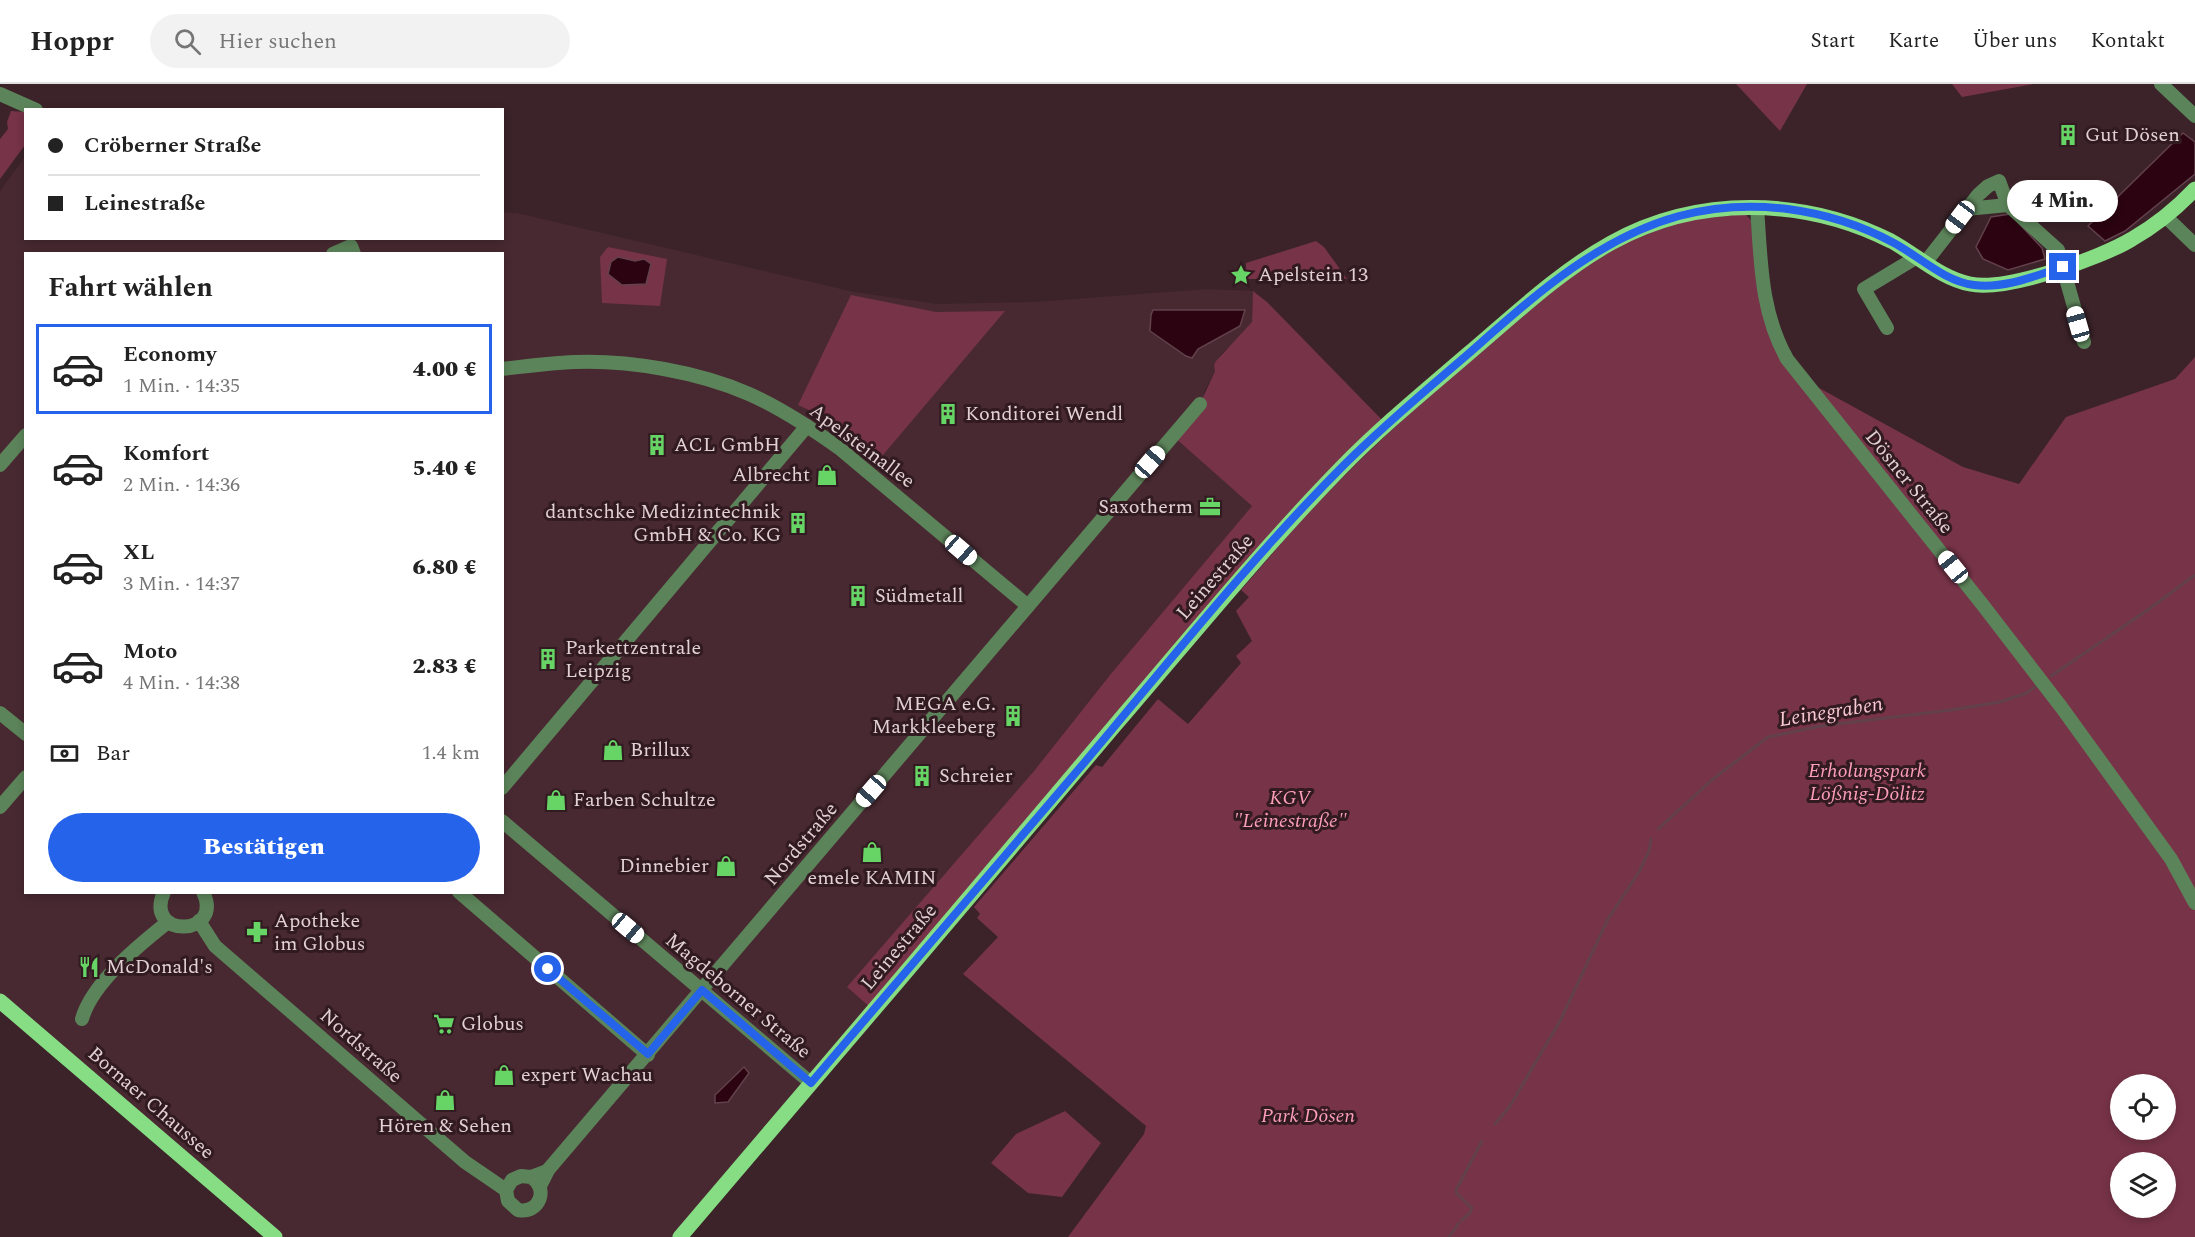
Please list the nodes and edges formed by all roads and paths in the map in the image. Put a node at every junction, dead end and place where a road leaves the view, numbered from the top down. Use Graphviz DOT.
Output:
graph roads {
  1 [pos="2161,84"];
  2 [pos="0,94"];
  3 [pos="32,108"];
  4 [pos="2195,116"];
  5 [pos="2195,189"];
  6 [pos="2008,206"];
  7 [pos="1757,207"];
  8 [pos="1966,209"];
  9 [pos="2165,216"];
  10 [pos="2195,245"];
  11 [pos="1921,260"];
  12 [pos="2063,267"];
  13 [pos="1887,328"];
  14 [pos="2084,342"];
  15 [pos="504,369"];
  16 [pos="1200,404"];
  17 [pos="807,426"];
  18 [pos="24,437"];
  19 [pos="0,465"];
  20 [pos="1028,606"];
  21 [pos="0,713"];
  22 [pos="24,732"];
  23 [pos="24,779"];
  24 [pos="504,786"];
  25 [pos="0,807"];
  26 [pos="504,823"];
  27 [pos="164,894"];
  28 [pos="203,894"];
  29 [pos="461,894"];
  30 [pos="2195,903"];
  31 [pos="199,921"];
  32 [pos="168,922"];
  33 [pos="702,990"];
  34 [pos="0,1001"];
  35 [pos="82,1019"];
  36 [pos="648,1054"];
  37 [pos="811,1083"];
  38 [pos="535,1181"];
  39 [pos="506,1190"];
  40 [pos="275,1237"];
  41 [pos="680,1237"];
  1 -- 4 [label="street"];
  2 -- 3 [label="street"];
  5 -- 9 [label="main road, Leinestraße"];
  6 -- 8 [label="street"];
  6 -- 8 [label="street"];
  6 -- 12 [label="street"];
  7 -- 11 [label="main road, Leinestraße"];
  7 -- 30 [label="street, Dösner Straße"];
  7 -- 37 [label="main road, Leinestraße"];
  8 -- 11 [label="street"];
  9 -- 10 [label="street"];
  9 -- 12 [label="main road, Leinestraße"];
  11 -- 12 [label="main road, Leinestraße"];
  11 -- 13 [label="street"];
  12 -- 14 [label="street"];
  15 -- 17 [label="street, Apelsteinallee"];
  16 -- 20 [label="street, Nordstraße"];
  17 -- 20 [label="street, Apelsteinallee"];
  17 -- 24 [label="street"];
  18 -- 19 [label="street"];
  20 -- 33 [label="street, Nordstraße"];
  21 -- 22 [label="street"];
  23 -- 25 [label="street"];
  26 -- 33 [label="street, Magdeborner Straße"];
  27 -- 32 [label="street"];
  28 -- 31 [label="street"];
  29 -- 36 [label="street"];
  31 -- 32 [label="street"];
  31 -- 39 [label="street, Nordstraße"];
  32 -- 35 [label="street"];
  33 -- 36 [label="street, Nordstraße"];
  33 -- 37 [label="street, Magdeborner Straße"];
  34 -- 40 [label="main road, Bornaer Chaussee"];
  36 -- 38 [label="street, Nordstraße"];
  37 -- 41 [label="main road, Leinestraße"];
  38 -- 39 [label="street, Nordstraße"];
  38 -- 39 [label="street, Nordstraße"];
}
